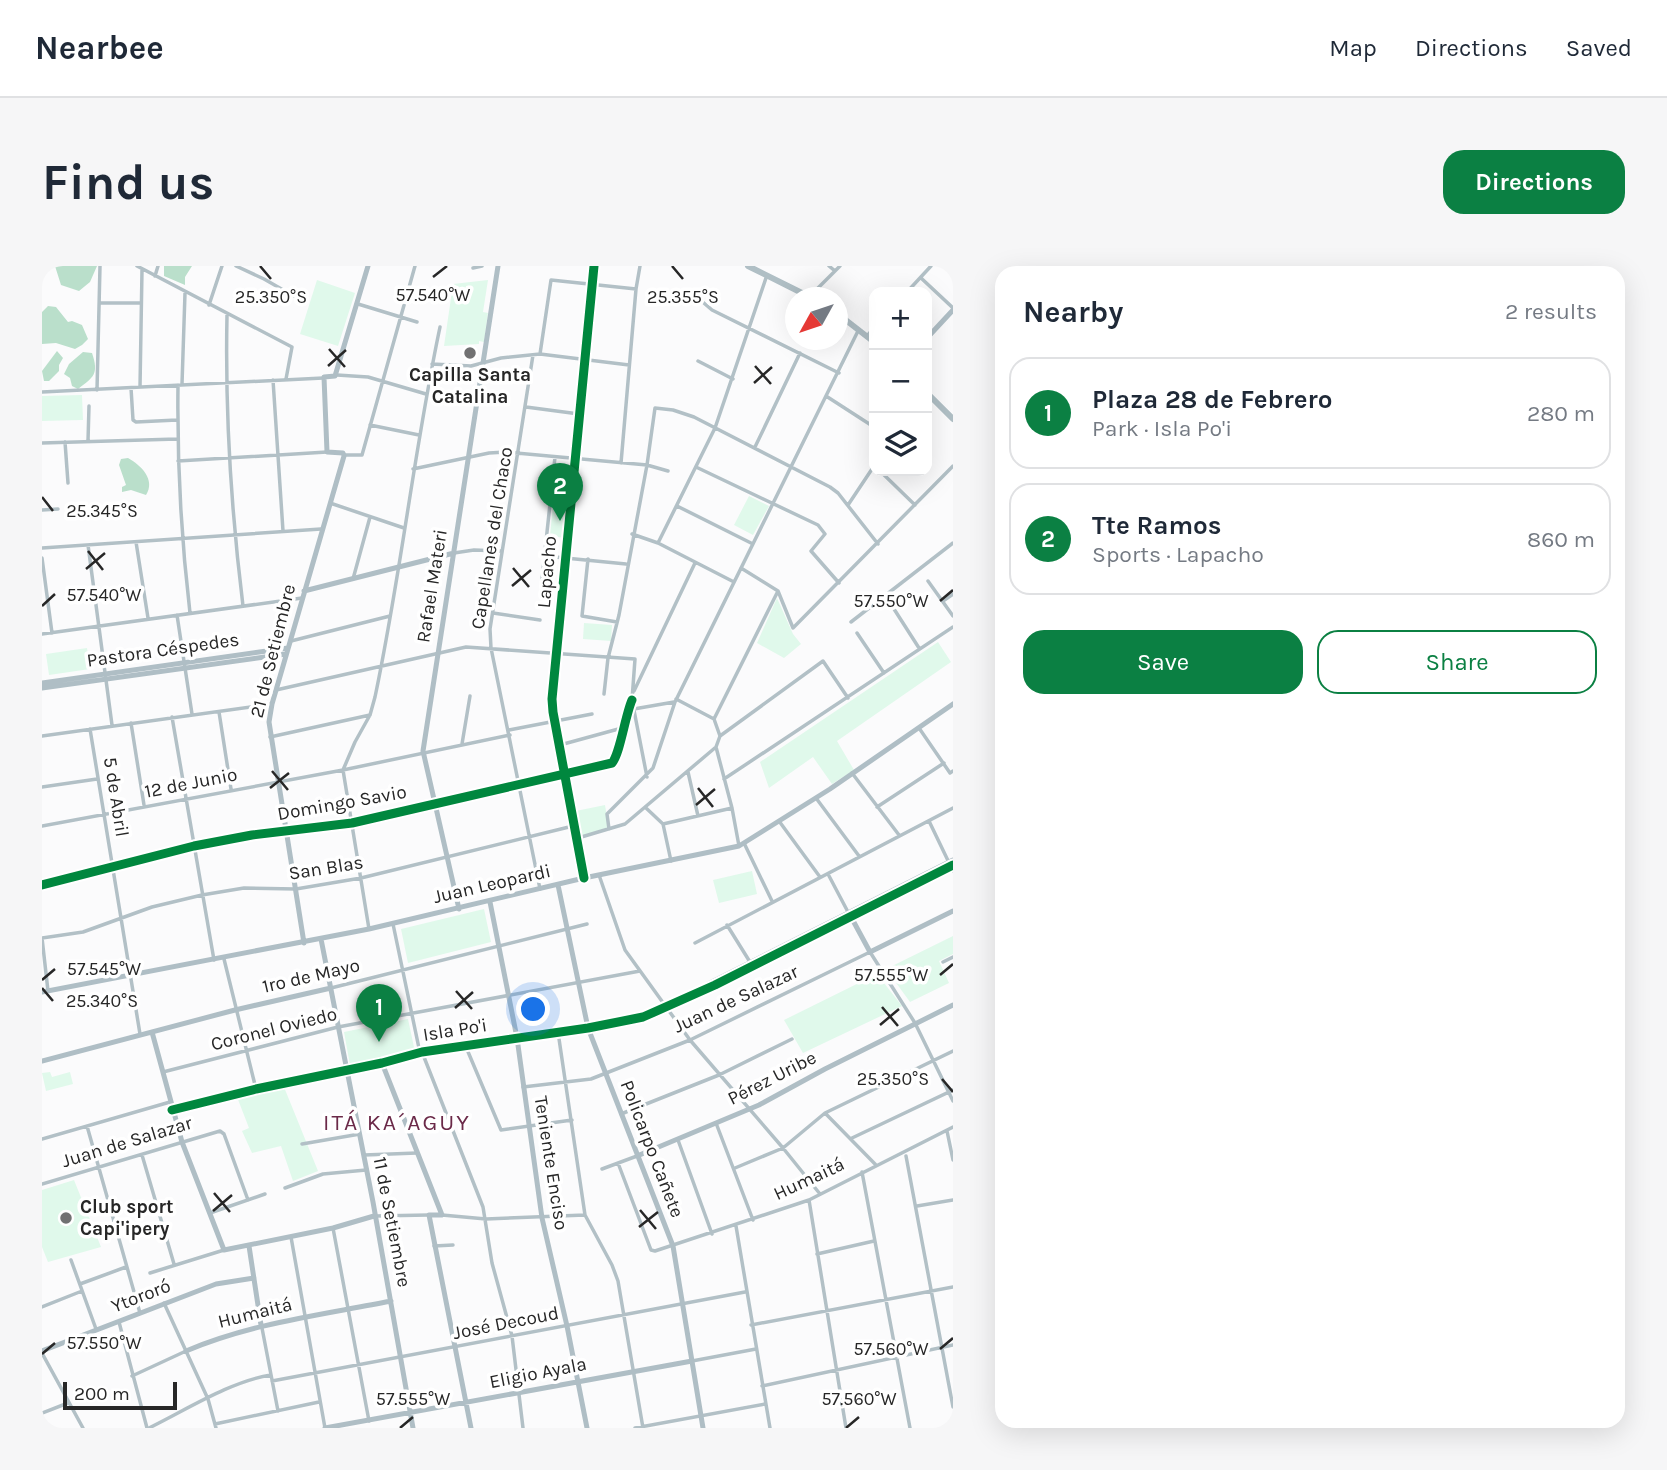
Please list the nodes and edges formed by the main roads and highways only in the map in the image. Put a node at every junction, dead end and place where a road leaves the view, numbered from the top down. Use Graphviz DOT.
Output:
graph roads {
  1 [pos="748,266"];
  2 [pos="791,287"];
  3 [pos="848,321"];
  4 [pos="869,338"];
  5 [pos="932,401"];
  6 [pos="953,419"];
  1 -- 2 [label="main road"];
  3 -- 4 [label="main road"];
  5 -- 6 [label="main road"];
}
